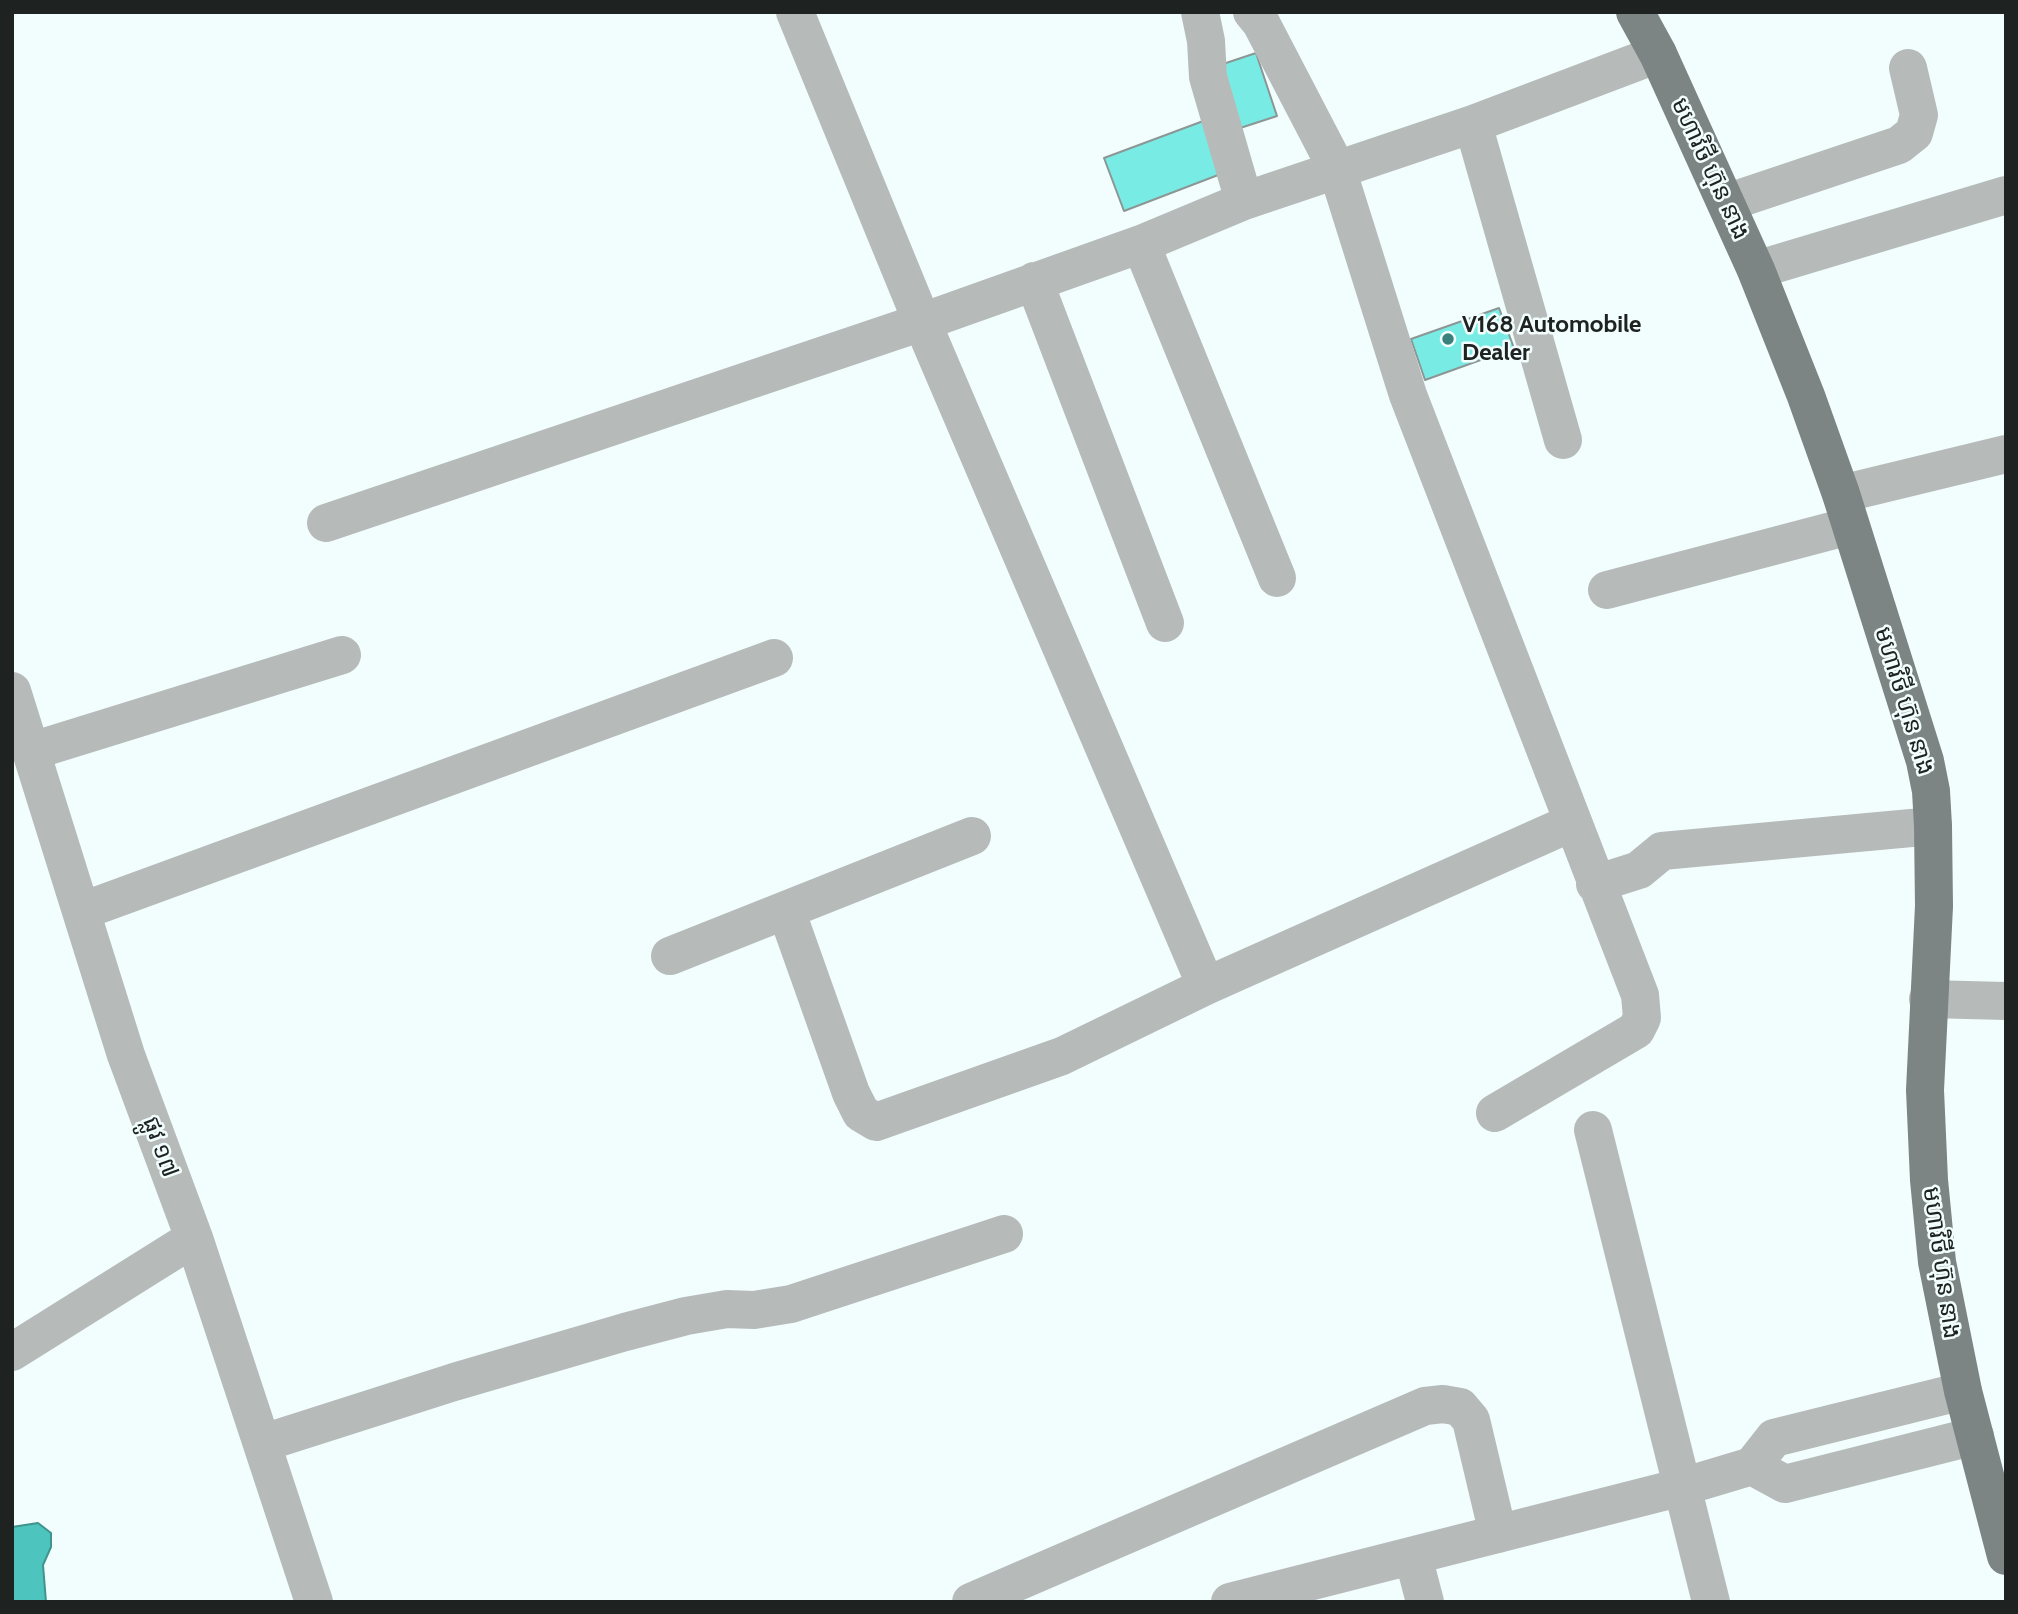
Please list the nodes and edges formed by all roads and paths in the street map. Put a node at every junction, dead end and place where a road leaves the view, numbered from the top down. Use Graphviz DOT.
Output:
graph roads {
  1 [pos="795,12"];
  2 [pos="1200,12"];
  3 [pos="1252,12"];
  4 [pos="1635,12"];
  5 [pos="1658,54"];
  6 [pos="1908,68"];
  7 [pos="1473,124"];
  8 [pos="1337,169"];
  9 [pos="2006,195"];
  10 [pos="1244,201"];
  11 [pos="1726,203"];
  12 [pos="1141,244"];
  13 [pos="1756,270"];
  14 [pos="1034,281"];
  15 [pos="922,322"];
  16 [pos="1563,440"];
  17 [pos="2006,454"];
  18 [pos="1846,510"];
  19 [pos="326,523"];
  20 [pos="1277,578"];
  21 [pos="1607,590"];
  22 [pos="1165,623"];
  23 [pos="342,655"];
  24 [pos="774,658"];
  25 [pos="12,691"];
  26 [pos="32,751"];
  27 [pos="1571,823"];
  28 [pos="1933,826"];
  29 [pos="972,836"];
  30 [pos="1595,884"];
  31 [pos="786,910"];
  32 [pos="82,911"];
  33 [pos="670,956"];
  34 [pos="1206,986"];
  35 [pos="1928,999"];
  36 [pos="2006,1001"];
  37 [pos="1495,1113"];
  38 [pos="1592,1130"];
  39 [pos="1004,1234"];
  40 [pos="194,1238"];
  41 [pos="12,1352"];
  42 [pos="1963,1391"];
  43 [pos="1975,1436"];
  44 [pos="263,1443"];
  45 [pos="1752,1466"];
  46 [pos="1682,1487"];
  47 [pos="1498,1534"];
  48 [pos="1413,1556"];
  49 [pos="2006,1556"];
  50 [pos="314,1602"];
  51 [pos="971,1602"];
  52 [pos="1230,1602"];
  53 [pos="1425,1602"];
  54 [pos="1711,1602"];
  1 -- 15 [label="street"];
  2 -- 10 [label="street"];
  3 -- 8 [label="street"];
  4 -- 5 [label="main road, មហាវិថី ហ៊ុន នាង"];
  5 -- 7 [label="street"];
  5 -- 11 [label="main road, មហាវិថី ហ៊ុន នាង"];
  6 -- 11 [label="street"];
  7 -- 8 [label="street"];
  7 -- 16 [label="street"];
  8 -- 10 [label="street"];
  8 -- 27 [label="street"];
  9 -- 13 [label="street"];
  10 -- 12 [label="street"];
  11 -- 13 [label="main road, មហាវិថី ហ៊ុន នាង"];
  12 -- 14 [label="street"];
  12 -- 20 [label="street"];
  13 -- 18 [label="main road, មហាវិថី ហ៊ុន នាង"];
  14 -- 15 [label="street"];
  14 -- 22 [label="street"];
  15 -- 19 [label="street"];
  15 -- 34 [label="street"];
  17 -- 18 [label="street"];
  18 -- 21 [label="street"];
  18 -- 28 [label="main road, មហាវិថី ហ៊ុន នាង"];
  23 -- 26 [label="street"];
  24 -- 32 [label="street"];
  25 -- 26 [label="street, ផ្លូវ ១៧"];
  26 -- 32 [label="street, ផ្លូវ ១៧"];
  27 -- 30 [label="street"];
  27 -- 34 [label="street"];
  28 -- 30 [label="street"];
  28 -- 35 [label="main road, មហាវិថី ហ៊ុន នាង"];
  29 -- 31 [label="street"];
  30 -- 37 [label="street"];
  31 -- 33 [label="street"];
  31 -- 34 [label="street"];
  32 -- 40 [label="street, ផ្លូវ ១៧"];
  35 -- 36 [label="street"];
  35 -- 42 [label="main road, មហាវិថី ហ៊ុន នាង"];
  38 -- 46 [label="street"];
  39 -- 44 [label="street"];
  40 -- 41 [label="street"];
  40 -- 44 [label="street, ផ្លូវ ១៧"];
  42 -- 43 [label="main road, មហាវិថី ហ៊ុន នាង"];
  42 -- 45 [label="street"];
  43 -- 45 [label="street"];
  43 -- 49 [label="main road, មហាវិថី ហ៊ុន នាង"];
  44 -- 50 [label="street, ផ្លូវ ១៧"];
  45 -- 46 [label="street"];
  46 -- 47 [label="street"];
  46 -- 54 [label="street"];
  47 -- 48 [label="street"];
  47 -- 51 [label="street"];
  48 -- 52 [label="street"];
  48 -- 53 [label="street"];
}
